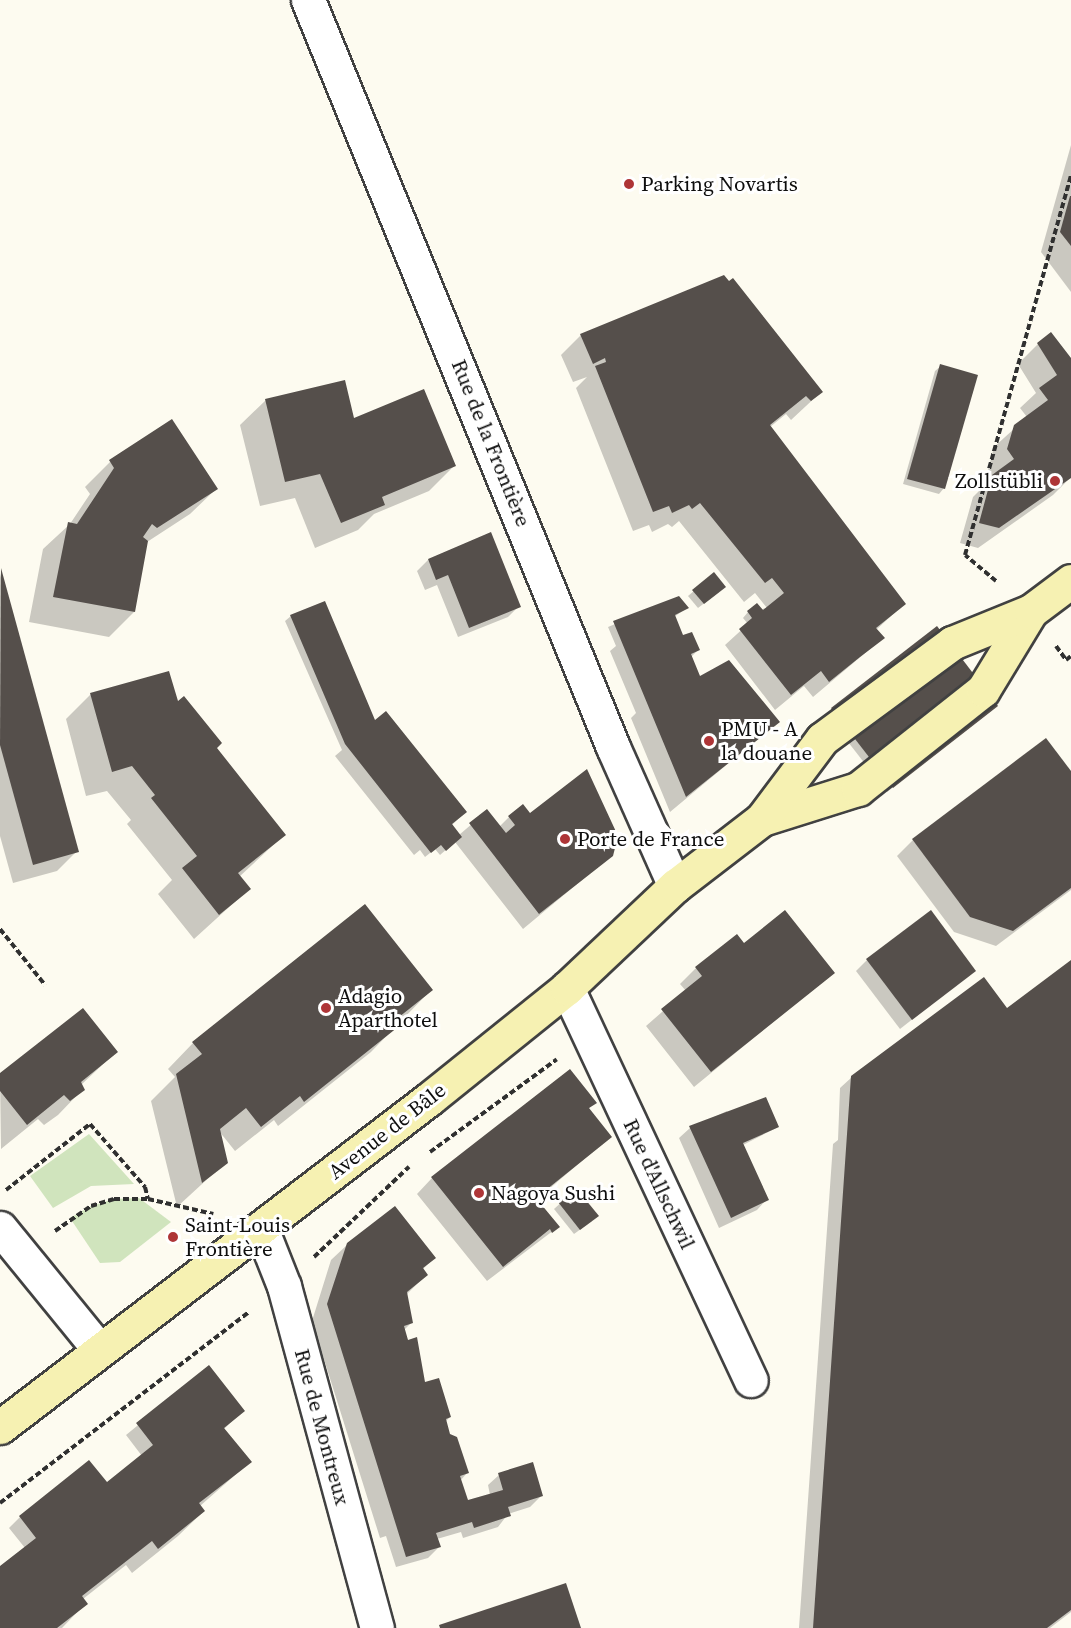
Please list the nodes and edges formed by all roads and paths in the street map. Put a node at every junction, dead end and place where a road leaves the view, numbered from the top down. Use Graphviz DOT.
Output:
graph roads {
  1 [pos="308,0"];
  2 [pos="1071,176"];
  3 [pos="965,555"];
  4 [pos="1071,581"];
  5 [pos="1031,611"];
  6 [pos="762,819"];
  7 [pos="675,886"];
  8 [pos="0,929"];
  9 [pos="45,986"];
  10 [pos="567,988"];
  11 [pos="0,1194"];
  12 [pos="148,1199"];
  13 [pos="0,1228"];
  14 [pos="250,1237"];
  15 [pos="23,1258"];
  16 [pos="98,1348"];
  17 [pos="751,1380"];
  18 [pos="0,1427"];
  19 [pos="377,1628"];
  1 -- 7 [label="street, Rue de la Frontière"];
  2 -- 3 [label="path"];
  4 -- 5 [label="main road"];
  5 -- 6 [label="main road, Avenue de Bâle"];
  5 -- 6 [label="main road, Avenue de Bâle"];
  6 -- 7 [label="main road, Avenue de Bâle"];
  7 -- 10 [label="main road, Avenue de Bâle"];
  8 -- 9 [label="path"];
  10 -- 14 [label="main road, Avenue de Bâle"];
  10 -- 17 [label="street, Rue d'Allschwil"];
  11 -- 12 [label="path"];
  12 -- 14 [label="path"];
  12 -- 15 [label="path"];
  13 -- 15 [label="street"];
  14 -- 16 [label="main road, Avenue de Bâle"];
  14 -- 19 [label="street, Rue de Montreux"];
  15 -- 16 [label="street"];
  16 -- 18 [label="main road, Avenue de Bâle"];
}
